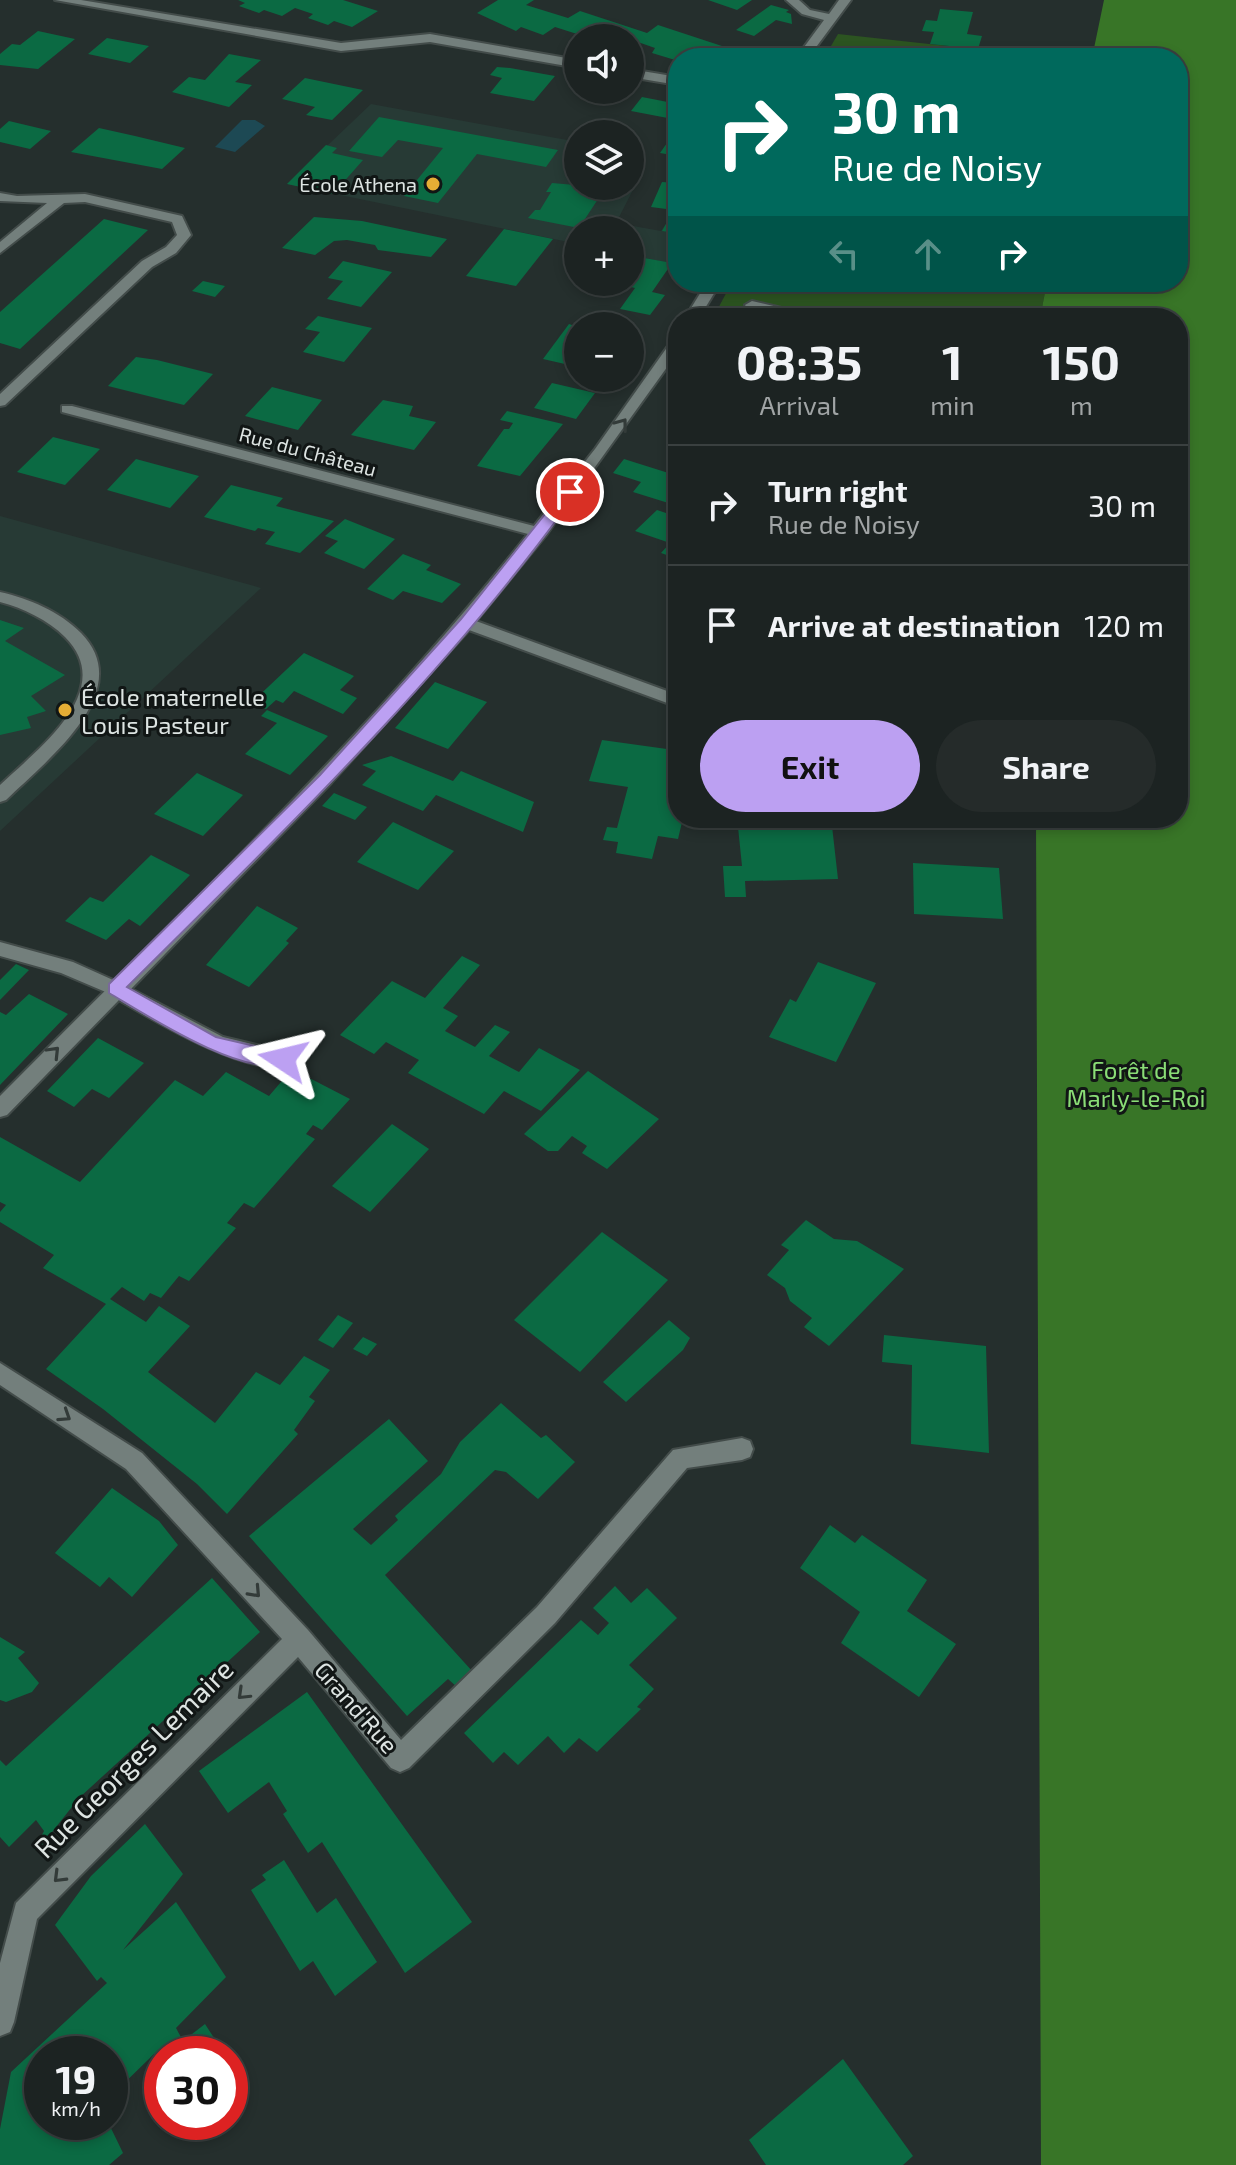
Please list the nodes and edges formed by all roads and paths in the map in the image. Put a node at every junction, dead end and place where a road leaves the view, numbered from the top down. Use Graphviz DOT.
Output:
graph roads {
  1 [pos="61,0"];
  2 [pos="792,0"];
  3 [pos="845,0"];
  4 [pos="172,3"];
  5 [pos="158,14"];
  6 [pos="831,18"];
  7 [pos="809,48"];
  8 [pos="564,62"];
  9 [pos="644,75"];
  10 [pos="668,79"];
  11 [pos="0,197"];
  12 [pos="59,200"];
  13 [pos="0,249"];
  14 [pos="752,305"];
  15 [pos="764,308"];
  16 [pos="668,357"];
  17 [pos="0,402"];
  18 [pos="67,409"];
  19 [pos="540,532"];
  20 [pos="0,597"];
  21 [pos="466,623"];
  22 [pos="668,697"];
  23 [pos="0,796"];
  24 [pos="0,949"];
  25 [pos="115,989"];
  26 [pos="283,1059"];
  27 [pos="0,1109"];
  28 [pos="0,1373"];
  29 [pos="742,1449"];
  30 [pos="299,1639"];
  31 [pos="0,2022"];
  1 -- 5 [label="street"];
  2 -- 6 [label="street"];
  3 -- 6 [label="street"];
  4 -- 5 [label="street"];
  5 -- 8 [label="street"];
  6 -- 7 [label="street"];
  9 -- 10 [label="street"];
  11 -- 12 [label="street"];
  12 -- 13 [label="street"];
  12 -- 17 [label="street"];
  14 -- 15 [label="street"];
  19 -- 16 [label="street, one-way"];
  18 -- 19 [label="street, Rue du Château"];
  19 -- 21 [label="street"];
  20 -- 23 [label="street"];
  21 -- 22 [label="street"];
  21 -- 25 [label="street"];
  24 -- 25 [label="street"];
  25 -- 26 [label="street"];
  27 -- 25 [label="street, one-way"];
  28 -- 30 [label="street, Grand'Rue, one-way"];
  29 -- 30 [label="street, Grand'Rue"];
  30 -- 31 [label="street, Rue Georges Lemaire, one-way"];
}
